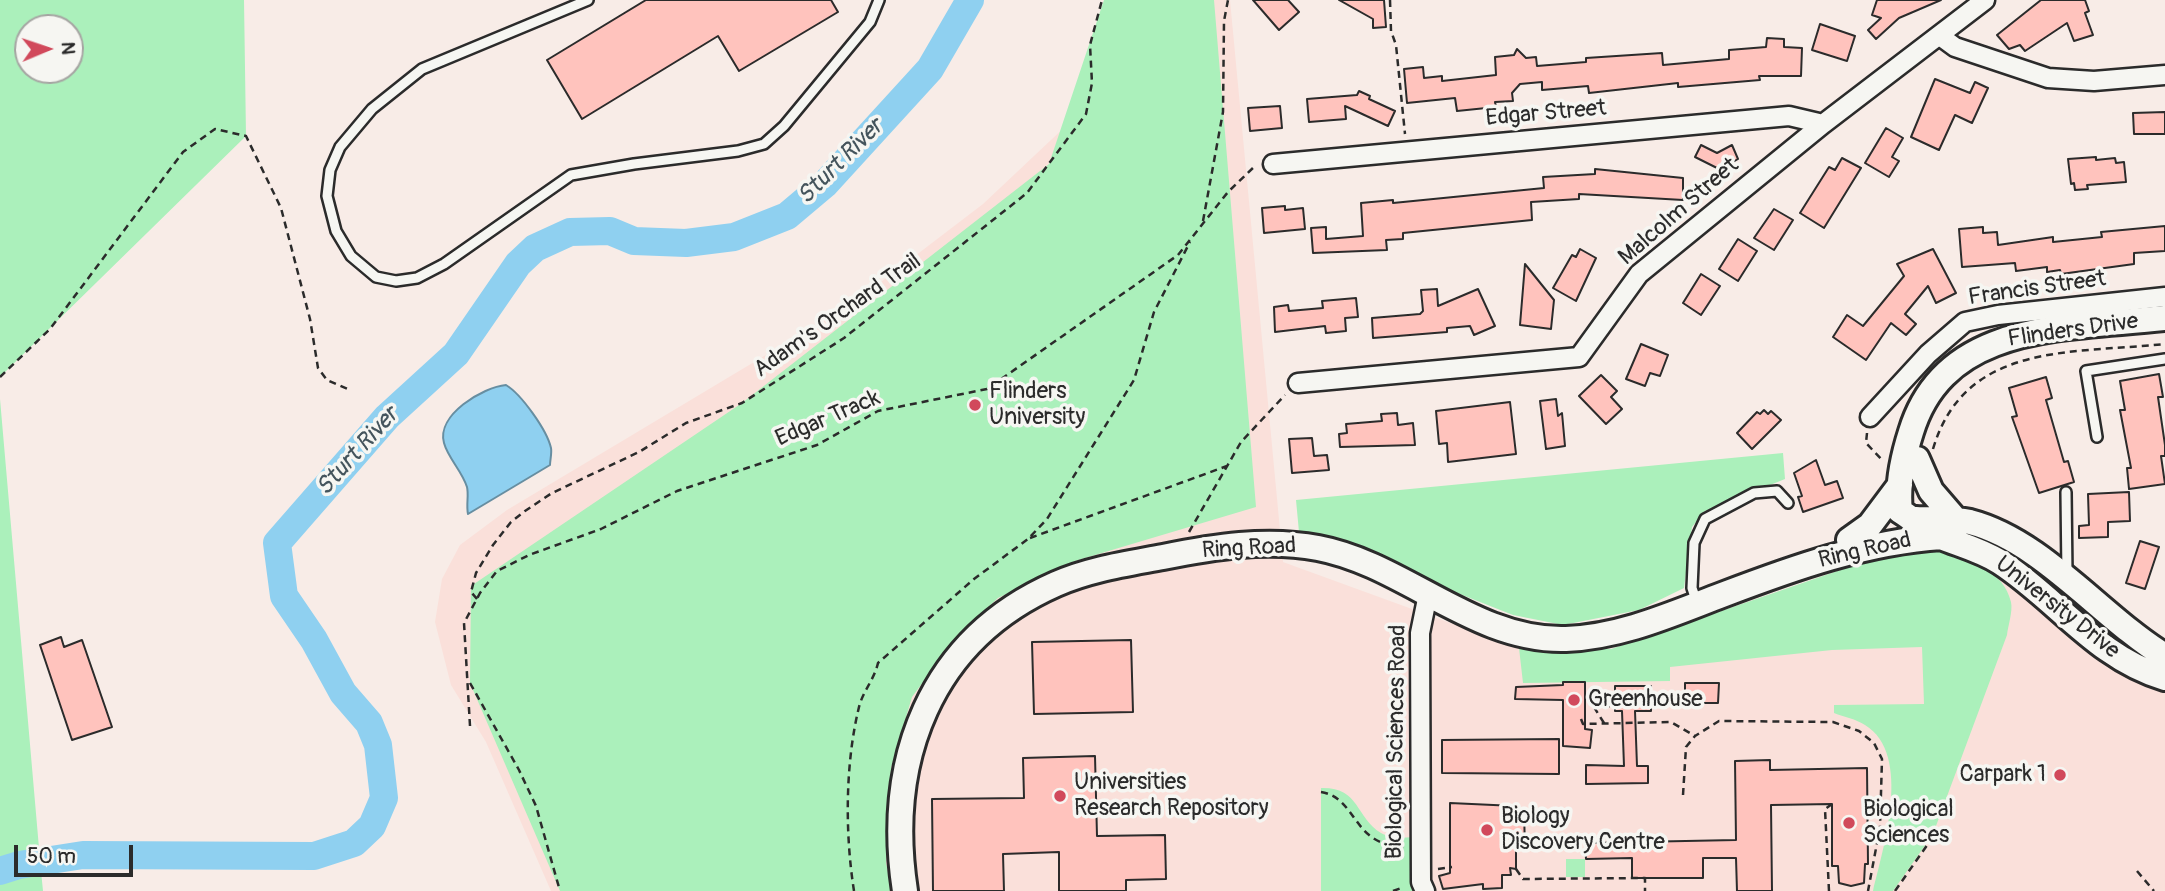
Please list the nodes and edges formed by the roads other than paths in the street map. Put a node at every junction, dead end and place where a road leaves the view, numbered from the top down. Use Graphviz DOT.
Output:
graph roads {
  1 [pos="588,0"];
  2 [pos="879,0"];
  3 [pos="1985,0"];
  4 [pos="1940,36"];
  5 [pos="2165,75"];
  6 [pos="1823,124"];
  7 [pos="1273,164"];
  8 [pos="2165,297"];
  9 [pos="2165,318"];
  10 [pos="2165,332"];
  11 [pos="2165,359"];
  12 [pos="1298,383"];
  13 [pos="1870,417"];
  14 [pos="2097,437"];
  15 [pos="1913,466"];
  16 [pos="2066,492"];
  17 [pos="1788,503"];
  18 [pos="1913,519"];
  19 [pos="1949,528"];
  20 [pos="1860,543"];
  21 [pos="2065,580"];
  22 [pos="2031,588"];
  23 [pos="1428,594"];
  24 [pos="1697,604"];
  25 [pos="2165,656"];
  26 [pos="2165,678"];
  27 [pos="1418,888"];
  28 [pos="905,891"];
  1 -- 2 [label="lane"];
  3 -- 4 [label="street, Malcolm Street"];
  4 -- 5 [label="street"];
  4 -- 6 [label="street, Malcolm Street"];
  6 -- 7 [label="street, Edgar Street"];
  6 -- 12 [label="street, Malcolm Street"];
  8 -- 13 [label="street, Francis Street"];
  9 -- 15 [label="street, Flinders Drive"];
  10 -- 15 [label="street, Flinders Drive"];
  11 -- 14 [label="lane"];
  15 -- 18 [label="street, Flinders Drive"];
  15 -- 19 [label="street"];
  15 -- 20 [label="street, Flinders Drive"];
  16 -- 21 [label="lane"];
  17 -- 24 [label="lane"];
  18 -- 19 [label="street, University Drive"];
  18 -- 20 [label="street, Ring Road"];
  19 -- 20 [label="street, Ring Road"];
  19 -- 21 [label="street, University Drive"];
  19 -- 22 [label="street, University Drive"];
  20 -- 24 [label="street, Ring Road"];
  21 -- 22 [label="street"];
  21 -- 25 [label="street, University Drive"];
  22 -- 26 [label="street, University Drive"];
  23 -- 24 [label="street, Ring Road"];
  23 -- 27 [label="street, Biological Sciences Road"];
  23 -- 28 [label="street, Ring Road"];
}
